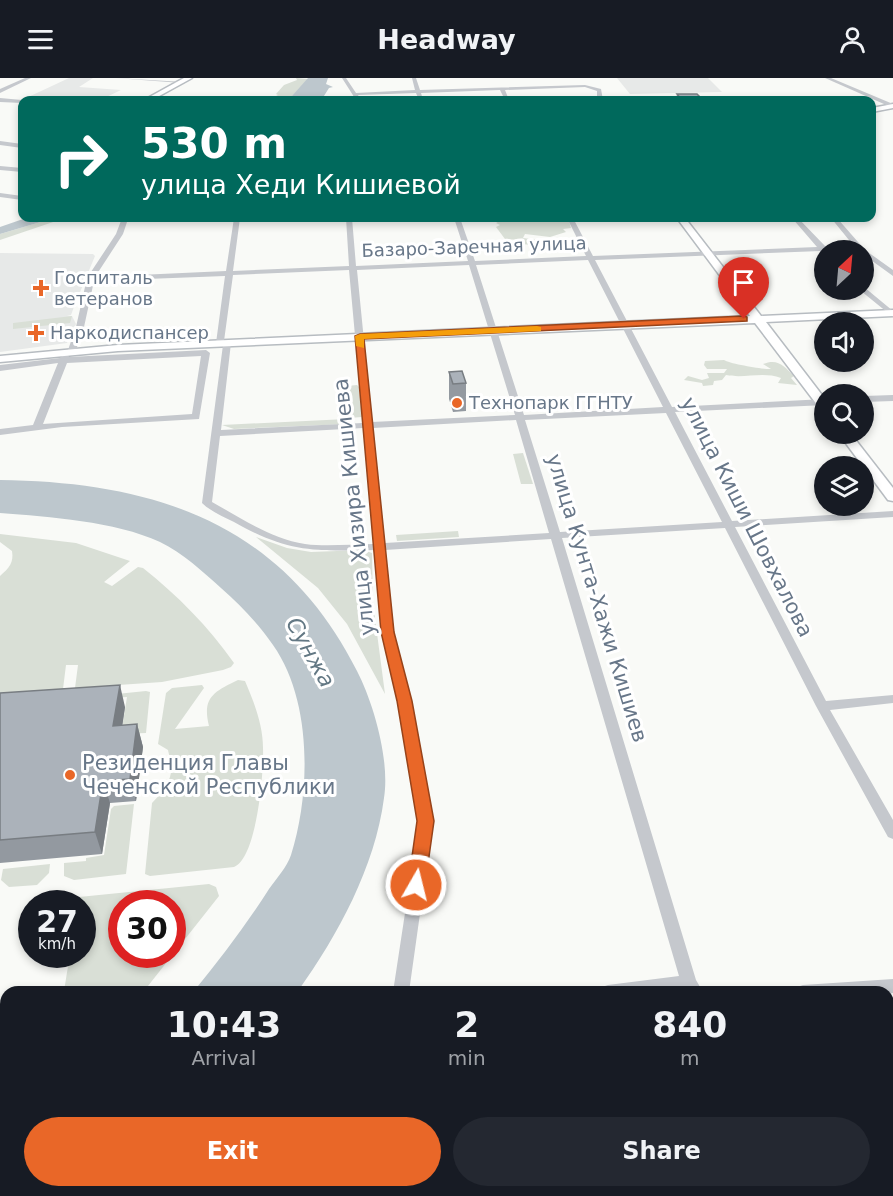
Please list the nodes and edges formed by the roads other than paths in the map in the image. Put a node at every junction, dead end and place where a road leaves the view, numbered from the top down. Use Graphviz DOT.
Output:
graph roads {
  1 [pos="29,78"];
  2 [pos="117,78"];
  3 [pos="344,78"];
  4 [pos="414,78"];
  5 [pos="497,78"];
  6 [pos="827,78"];
  7 [pos="186,80"];
  8 [pos="503,89"];
  9 [pos="0,91"];
  10 [pos="418,91"];
  11 [pos="156,96"];
  12 [pos="355,96"];
  13 [pos="374,96"];
  14 [pos="420,96"];
  15 [pos="506,96"];
  16 [pos="600,96"];
  17 [pos="869,96"];
  18 [pos="876,99"];
  19 [pos="0,100"];
  20 [pos="18,102"];
  21 [pos="893,106"];
  22 [pos="876,109"];
  23 [pos="0,143"];
  24 [pos="18,145"];
  25 [pos="0,168"];
  26 [pos="18,170"];
  27 [pos="0,195"];
  28 [pos="18,197"];
  29 [pos="125,222"];
  30 [pos="236,222"];
  31 [pos="349,222"];
  32 [pos="458,222"];
  33 [pos="572,222"];
  34 [pos="684,222"];
  35 [pos="799,222"];
  36 [pos="838,222"];
  37 [pos="815,240"];
  38 [pos="853,240"];
  39 [pos="814,250"];
  40 [pos="707,253"];
  41 [pos="590,257"];
  42 [pos="874,259"];
  43 [pos="472,262"];
  44 [pos="353,267"];
  45 [pos="230,272"];
  46 [pos="893,274"];
  47 [pos="91,279"];
  48 [pos="874,298"];
  49 [pos="891,314"];
  50 [pos="758,318"];
  51 [pos="627,324"];
  52 [pos="494,331"];
  53 [pos="359,336"];
  54 [pos="224,343"];
  55 [pos="66,354"];
  56 [pos="0,359"];
  57 [pos="0,368"];
  58 [pos="814,390"];
  59 [pos="893,398"];
  60 [pos="874,399"];
  61 [pos="814,404"];
  62 [pos="670,411"];
  63 [pos="196,417"];
  64 [pos="217,418"];
  65 [pos="520,418"];
  66 [pos="37,426"];
  67 [pos="367,426"];
  68 [pos="0,432"];
  69 [pos="215,433"];
  70 [pos="853,444"];
  71 [pos="893,497"];
  72 [pos="893,514"];
  73 [pos="729,525"];
  74 [pos="554,535"];
  75 [pos="379,547"];
  76 [pos="893,699"];
  77 [pos="822,706"];
  78 [pos="893,833"];
  79 [pos="402,986"];
  80 [pos="692,986"];
  1 -- 9 [label="street"];
  2 -- 7 [label="street"];
  3 -- 12 [label="street"];
  4 -- 10 [label="street"];
  5 -- 8 [label="street"];
  6 -- 17 [label="street"];
  7 -- 11 [label="main road"];
  8 -- 10 [label="street"];
  8 -- 15 [label="street"];
  8 -- 16 [label="street"];
  10 -- 13 [label="street"];
  10 -- 14 [label="street"];
  18 -- 21 [label="street"];
  19 -- 20 [label="street"];
  21 -- 22 [label="main road"];
  23 -- 24 [label="street"];
  25 -- 26 [label="street"];
  27 -- 28 [label="street"];
  29 -- 47 [label="street"];
  30 -- 45 [label="street"];
  31 -- 44 [label="street, улица Хизира Кишиева"];
  32 -- 43 [label="street, улица Кунта-Хажи Кишиев"];
  33 -- 41 [label="street, улица Киши Шовхалова"];
  34 -- 40 [label="main road"];
  35 -- 37 [label="street"];
  36 -- 38 [label="street"];
  39 -- 40 [label="street, Базаро-Заречная улица"];
  40 -- 41 [label="street, Базаро-Заречная улица"];
  40 -- 50 [label="main road"];
  41 -- 43 [label="street, Базаро-Заречная улица"];
  41 -- 51 [label="street, улица Киши Шовхалова"];
  42 -- 46 [label="street"];
  43 -- 44 [label="street, Базаро-Заречная улица"];
  43 -- 52 [label="street, улица Кунта-Хажи Кишиев"];
  44 -- 45 [label="street, Базаро-Заречная улица"];
  44 -- 53 [label="street, улица Хизира Кишиева"];
  45 -- 47 [label="street, Базаро-Заречная улица"];
  45 -- 54 [label="street"];
  47 -- 55 [label="street"];
  48 -- 49 [label="street"];
  49 -- 50 [label="main road"];
  50 -- 51 [label="main road"];
  50 -- 58 [label="main road"];
  51 -- 52 [label="main road"];
  51 -- 62 [label="street, улица Киши Шовхалова"];
  52 -- 53 [label="main road"];
  52 -- 65 [label="street, улица Кунта-Хажи Кишиев"];
  53 -- 54 [label="main road"];
  53 -- 67 [label="street, улица Хизира Кишиева"];
  54 -- 55 [label="main road"];
  54 -- 64 [label="street"];
  55 -- 56 [label="main road"];
  55 -- 57 [label="street"];
  55 -- 63 [label="street"];
  55 -- 66 [label="street"];
  59 -- 60 [label="street"];
  61 -- 62 [label="street"];
  62 -- 65 [label="street"];
  62 -- 73 [label="street, улица Киши Шовхалова"];
  63 -- 64 [label="street"];
  63 -- 66 [label="street"];
  64 -- 69 [label="street"];
  65 -- 67 [label="street"];
  65 -- 74 [label="street, улица Кунта-Хажи Кишиев"];
  66 -- 68 [label="street"];
  67 -- 69 [label="street"];
  67 -- 75 [label="street, улица Хизира Кишиева"];
  69 -- 75 [label="street"];
  70 -- 71 [label="main road"];
  72 -- 73 [label="street"];
  73 -- 74 [label="street"];
  73 -- 77 [label="street, улица Киши Шовхалова"];
  74 -- 75 [label="street"];
  74 -- 80 [label="street, улица Кунта-Хажи Кишиев"];
  75 -- 79 [label="street, улица Хизира Кишиева"];
  76 -- 77 [label="street"];
  77 -- 78 [label="street, улица Киши Шовхалова"];
}
